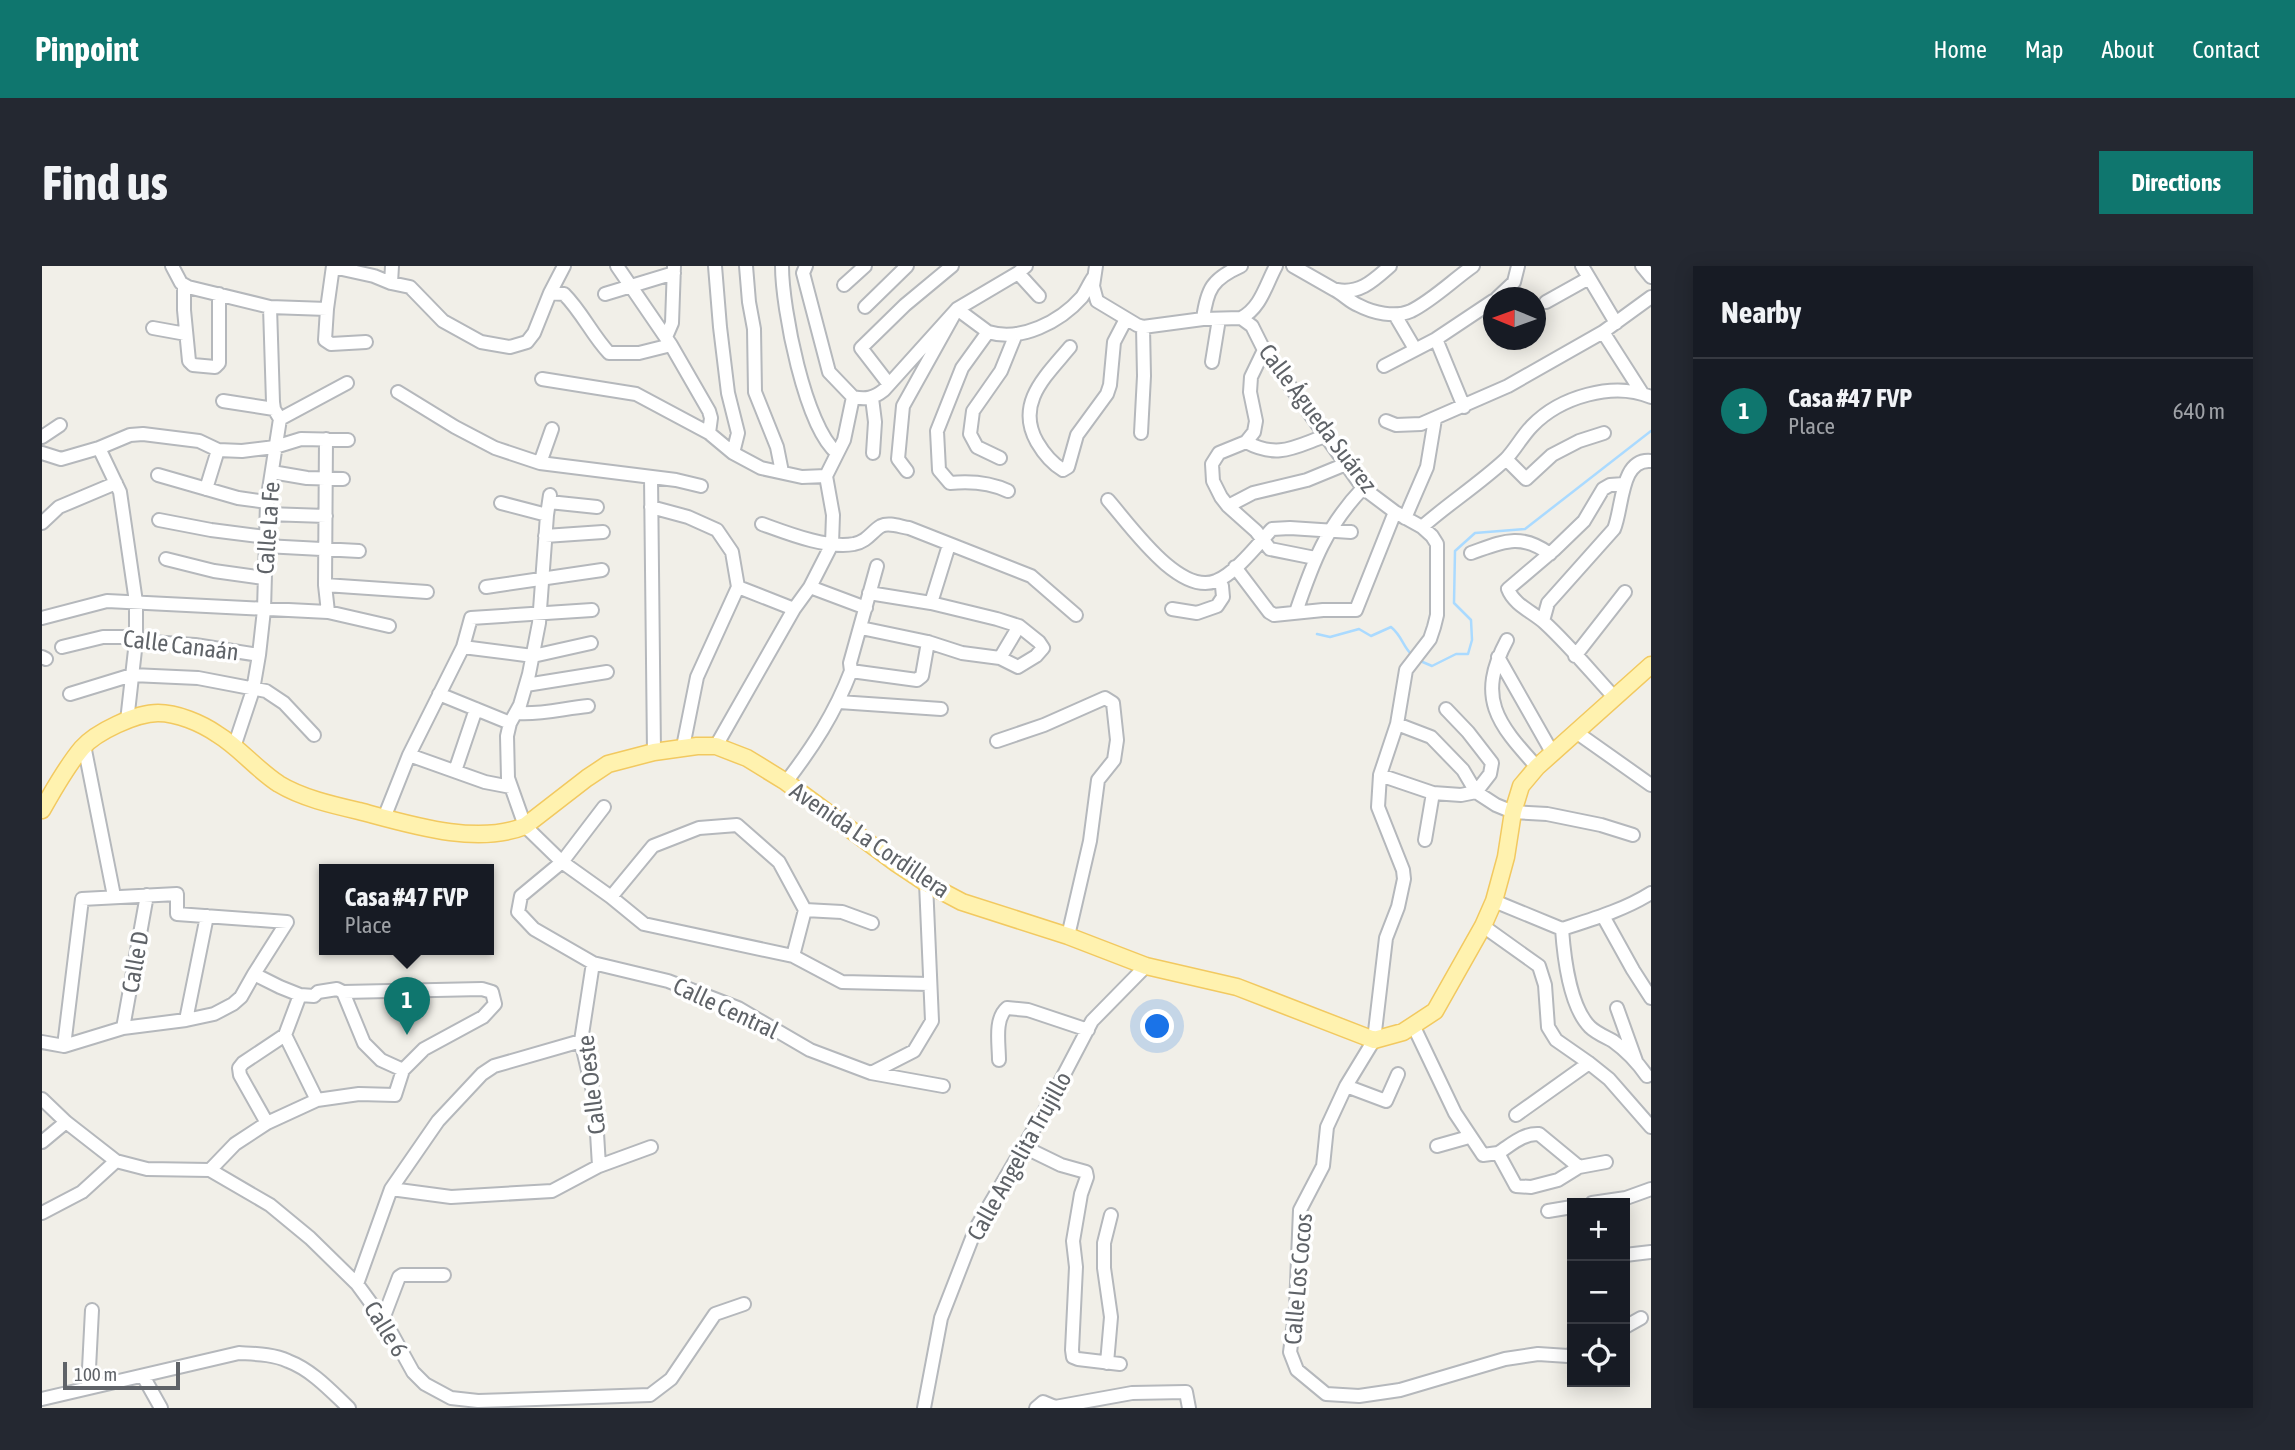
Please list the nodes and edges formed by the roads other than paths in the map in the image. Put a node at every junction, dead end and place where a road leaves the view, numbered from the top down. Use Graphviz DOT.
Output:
graph roads {
  1 [pos="172,266"];
  2 [pos="333,266"];
  3 [pos="392,266"];
  4 [pos="564,266"];
  5 [pos="617,266"];
  6 [pos="715,266"];
  7 [pos="746,266"];
  8 [pos="782,266"];
  9 [pos="806,266"];
  10 [pos="865,266"];
  11 [pos="907,266"];
  12 [pos="952,266"];
  13 [pos="1241,266"];
  14 [pos="1276,266"];
  15 [pos="1293,266"];
  16 [pos="1390,266"];
  17 [pos="1473,266"];
  18 [pos="1518,266"];
  19 [pos="1642,266"];
  20 [pos="674,270"];
  21 [pos="1022,270"];
  22 [pos="1096,270"];
  23 [pos="375,271"];
  24 [pos="1586,272"];
  25 [pos="1651,276"];
  26 [pos="391,284"];
  27 [pos="184,285"];
  28 [pos="630,285"];
  29 [pos="844,285"];
  30 [pos="1508,287"];
  31 [pos="1336,290"];
  32 [pos="550,293"];
  33 [pos="219,294"];
  34 [pos="606,294"];
  35 [pos="1038,296"];
  36 [pos="1651,297"];
  37 [pos="1546,302"];
  38 [pos="270,307"];
  39 [pos="864,307"];
  40 [pos="1483,307"];
  41 [pos="327,309"];
  42 [pos="957,309"];
  43 [pos="1395,314"];
  44 [pos="1241,317"];
  45 [pos="1126,319"];
  46 [pos="1203,319"];
  47 [pos="1219,319"];
  48 [pos="1616,323"];
  49 [pos="1143,327"];
  50 [pos="153,328"];
  51 [pos="988,331"];
  52 [pos="1604,332"];
  53 [pos="186,334"];
  54 [pos="1016,334"];
  55 [pos="1436,339"];
  56 [pos="668,341"];
  57 [pos="366,342"];
  58 [pos="1070,347"];
  59 [pos="1415,349"];
  60 [pos="1265,350"];
  61 [pos="1212,362"];
  62 [pos="1384,366"];
  63 [pos="542,379"];
  64 [pos="347,383"];
  65 [pos="888,383"];
  66 [pos="398,392"];
  67 [pos="1646,395"];
  68 [pos="853,397"];
  69 [pos="872,398"];
  70 [pos="223,401"];
  71 [pos="1464,407"];
  72 [pos="277,414"];
  73 [pos="1435,419"];
  74 [pos="1386,421"];
  75 [pos="60,425"];
  76 [pos="552,429"];
  77 [pos="709,433"];
  78 [pos="1141,433"];
  79 [pos="1604,433"];
  80 [pos="1325,436"];
  81 [pos="42,437"];
  82 [pos="326,439"];
  83 [pos="348,440"];
  84 [pos="1246,442"];
  85 [pos="275,447"];
  86 [pos="99,448"];
  87 [pos="218,450"];
  88 [pos="42,453"];
  89 [pos="733,453"];
  90 [pos="837,453"];
  91 [pos="873,453"];
  92 [pos="1000,458"];
  93 [pos="1506,459"];
  94 [pos="1651,461"];
  95 [pos="540,463"];
  96 [pos="1346,464"];
  97 [pos="908,471"];
  98 [pos="272,472"];
  99 [pos="782,472"];
  100 [pos="158,475"];
  101 [pos="826,476"];
  102 [pos="650,477"];
  103 [pos="326,478"];
  104 [pos="344,479"];
  105 [pos="116,483"];
  106 [pos="1624,484"];
  107 [pos="701,486"];
  108 [pos="1363,488"];
  109 [pos="206,489"];
  110 [pos="1008,491"];
  111 [pos="1108,500"];
  112 [pos="501,503"];
  113 [pos="549,504"];
  114 [pos="1228,506"];
  115 [pos="597,507"];
  116 [pos="651,507"];
  117 [pos="267,508"];
  118 [pos="1400,515"];
  119 [pos="326,516"];
  120 [pos="159,520"];
  121 [pos="42,523"];
  122 [pos="762,524"];
  123 [pos="1422,527"];
  124 [pos="603,532"];
  125 [pos="1329,532"];
  126 [pos="1351,533"];
  127 [pos="545,536"];
  128 [pos="1263,538"];
  129 [pos="265,541"];
  130 [pos="832,544"];
  131 [pos="949,545"];
  132 [pos="326,551"];
  133 [pos="359,551"];
  134 [pos="1471,553"];
  135 [pos="1550,554"];
  136 [pos="1315,558"];
  137 [pos="166,559"];
  138 [pos="877,566"];
  139 [pos="1235,567"];
  140 [pos="602,570"];
  141 [pos="543,577"];
  142 [pos="264,578"];
  143 [pos="1217,581"];
  144 [pos="325,585"];
  145 [pos="486,587"];
  146 [pos="738,587"];
  147 [pos="810,587"];
  148 [pos="427,592"];
  149 [pos="1625,592"];
  150 [pos="869,593"];
  151 [pos="136,602"];
  152 [pos="931,603"];
  153 [pos="866,608"];
  154 [pos="794,609"];
  155 [pos="1172,609"];
  156 [pos="264,610"];
  157 [pos="592,610"];
  158 [pos="328,612"];
  159 [pos="1296,612"];
  160 [pos="540,614"];
  161 [pos="1076,615"];
  162 [pos="42,618"];
  163 [pos="1543,621"];
  164 [pos="389,626"];
  165 [pos="1019,626"];
  166 [pos="861,628"];
  167 [pos="1507,640"];
  168 [pos="136,641"];
  169 [pos="928,642"];
  170 [pos="591,643"];
  171 [pos="62,647"];
  172 [pos="463,647"];
  173 [pos="259,655"];
  174 [pos="533,656"];
  175 [pos="1575,656"];
  176 [pos="1498,657"];
  177 [pos="999,658"];
  178 [pos="1651,665"];
  179 [pos="850,671"];
  180 [pos="607,673"];
  181 [pos="132,675"];
  182 [pos="526,685"];
  183 [pos="253,690"];
  184 [pos="70,694"];
  185 [pos="439,694"];
  186 [pos="1614,697"];
  187 [pos="839,702"];
  188 [pos="588,706"];
  189 [pos="477,709"];
  190 [pos="941,709"];
  191 [pos="1446,709"];
  192 [pos="514,718"];
  193 [pos="127,720"];
  194 [pos="1397,724"];
  195 [pos="1576,732"];
  196 [pos="314,735"];
  197 [pos="996,741"];
  198 [pos="84,746"];
  199 [pos="716,746"];
  200 [pos="234,747"];
  201 [pos="683,747"];
  202 [pos="654,752"];
  203 [pos="1553,754"];
  204 [pos="409,755"];
  205 [pos="1537,767"];
  206 [pos="455,771"];
  207 [pos="1380,775"];
  208 [pos="786,782"];
  209 [pos="1651,785"];
  210 [pos="511,788"];
  211 [pos="1476,792"];
  212 [pos="1433,793"];
  213 [pos="604,807"];
  214 [pos="42,810"];
  215 [pos="1513,812"];
  216 [pos="384,818"];
  217 [pos="525,826"];
  218 [pos="1633,835"];
  219 [pos="1425,840"];
  220 [pos="562,862"];
  221 [pos="926,883"];
  222 [pos="1651,893"];
  223 [pos="147,895"];
  224 [pos="114,897"];
  225 [pos="611,897"];
  226 [pos="1494,901"];
  227 [pos="805,910"];
  228 [pos="207,916"];
  229 [pos="1603,916"];
  230 [pos="872,923"];
  231 [pos="1483,926"];
  232 [pos="1562,929"];
  233 [pos="1068,936"];
  234 [pos="793,956"];
  235 [pos="593,963"];
  236 [pos="1146,966"];
  237 [pos="254,974"];
  238 [pos="930,984"];
  239 [pos="344,992"];
  240 [pos="300,995"];
  241 [pos="1651,998"];
  242 [pos="1618,1008"];
  243 [pos="186,1020"];
  244 [pos="1413,1025"];
  245 [pos="123,1028"];
  246 [pos="1088,1030"];
  247 [pos="285,1035"];
  248 [pos="1374,1040"];
  249 [pos="581,1041"];
  250 [pos="42,1042"];
  251 [pos="64,1046"];
  252 [pos="999,1060"];
  253 [pos="1636,1061"];
  254 [pos="1589,1063"];
  255 [pos="403,1070"];
  256 [pos="870,1073"];
  257 [pos="1398,1074"];
  258 [pos="1647,1076"];
  259 [pos="943,1086"];
  260 [pos="1346,1086"];
  261 [pos="42,1099"];
  262 [pos="317,1100"];
  263 [pos="1516,1115"];
  264 [pos="66,1122"];
  265 [pos="267,1123"];
  266 [pos="1651,1127"];
  267 [pos="1469,1137"];
  268 [pos="42,1142"];
  269 [pos="1437,1146"];
  270 [pos="651,1147"];
  271 [pos="1024,1147"];
  272 [pos="1499,1153"];
  273 [pos="116,1161"];
  274 [pos="1606,1162"];
  275 [pos="599,1166"];
  276 [pos="1579,1167"];
  277 [pos="210,1170"];
  278 [pos="391,1189"];
  279 [pos="1651,1189"];
  280 [pos="1626,1198"];
  281 [pos="1567,1208"];
  282 [pos="1548,1211"];
  283 [pos="42,1213"];
  284 [pos="1111,1215"];
  285 [pos="1651,1252"];
  286 [pos="1630,1254"];
  287 [pos="444,1275"];
  288 [pos="356,1284"];
  289 [pos="744,1304"];
  290 [pos="92,1310"];
  291 [pos="1641,1318"];
  292 [pos="383,1319"];
  293 [pos="1630,1324"];
  294 [pos="1567,1356"];
  295 [pos="1107,1363"];
  296 [pos="1120,1364"];
  297 [pos="142,1376"];
  298 [pos="88,1388"];
  299 [pos="1326,1394"];
  300 [pos="61,1396"];
  301 [pos="42,1399"];
  302 [pos="69,1408"];
  303 [pos="162,1408"];
  304 [pos="349,1408"];
  305 [pos="923,1408"];
  306 [pos="1036,1408"];
  307 [pos="1189,1408"];
  308 [pos="1331,1408"];
  1 -- 27 [label="street"];
  2 -- 23 [label="street"];
  2 -- 41 [label="street"];
  3 -- 26 [label="street"];
  4 -- 32 [label="street"];
  5 -- 28 [label="street"];
  6 -- 89 [label="street"];
  7 -- 99 [label="street"];
  8 -- 90 [label="street"];
  9 -- 68 [label="street"];
  10 -- 29 [label="street"];
  11 -- 39 [label="street"];
  12 -- 65 [label="street"];
  13 -- 46 [label="street"];
  14 -- 44 [label="street"];
  15 -- 31 [label="street"];
  16 -- 31 [label="street"];
  17 -- 43 [label="street"];
  18 -- 30 [label="street"];
  19 -- 25 [label="street"];
  20 -- 28 [label="street"];
  20 -- 56 [label="street"];
  21 -- 35 [label="street"];
  21 -- 42 [label="street"];
  22 -- 45 [label="street"];
  22 -- 54 [label="street"];
  23 -- 26 [label="street"];
  24 -- 37 [label="street"];
  24 -- 48 [label="street"];
  26 -- 32 [label="street"];
  27 -- 33 [label="street"];
  27 -- 53 [label="street"];
  28 -- 34 [label="street"];
  28 -- 56 [label="street"];
  31 -- 43 [label="street"];
  32 -- 56 [label="street"];
  33 -- 38 [label="street"];
  33 -- 53 [label="street"];
  36 -- 48 [label="street"];
  38 -- 41 [label="street"];
  38 -- 72 [label="street, Calle La Fe"];
  40 -- 55 [label="street"];
  41 -- 57 [label="street"];
  42 -- 51 [label="street"];
  42 -- 65 [label="street"];
  42 -- 97 [label="street"];
  43 -- 59 [label="street"];
  44 -- 47 [label="street"];
  44 -- 60 [label="street, Calle Águeda Suárez"];
  45 -- 49 [label="street"];
  45 -- 58 [label="street"];
  46 -- 47 [label="street"];
  46 -- 49 [label="street"];
  47 -- 61 [label="street"];
  48 -- 52 [label="street"];
  49 -- 78 [label="street"];
  50 -- 53 [label="street"];
  51 -- 54 [label="street"];
  51 -- 110 [label="street"];
  52 -- 67 [label="street"];
  52 -- 71 [label="street"];
  54 -- 92 [label="street"];
  55 -- 59 [label="street"];
  55 -- 71 [label="street"];
  56 -- 77 [label="street"];
  59 -- 62 [label="street"];
  60 -- 80 [label="street, Calle Águeda Suárez"];
  60 -- 84 [label="street"];
  63 -- 77 [label="street"];
  64 -- 72 [label="street"];
  65 -- 69 [label="street"];
  66 -- 95 [label="street"];
  67 -- 93 [label="street"];
  68 -- 69 [label="street"];
  68 -- 90 [label="street"];
  69 -- 91 [label="street"];
  70 -- 72 [label="street"];
  71 -- 73 [label="street"];
  72 -- 85 [label="street, Calle La Fe"];
  73 -- 74 [label="street"];
  73 -- 118 [label="street"];
  75 -- 81 [label="street"];
  76 -- 95 [label="street"];
  77 -- 89 [label="street"];
  79 -- 93 [label="street"];
  80 -- 84 [label="street"];
  80 -- 96 [label="street, Calle Águeda Suárez"];
  82 -- 83 [label="street"];
  82 -- 85 [label="street"];
  82 -- 103 [label="street"];
  84 -- 114 [label="street"];
  85 -- 87 [label="street"];
  85 -- 98 [label="street, Calle La Fe"];
  86 -- 87 [label="street"];
  86 -- 88 [label="street"];
  86 -- 105 [label="street"];
  87 -- 109 [label="street"];
  89 -- 99 [label="street"];
  90 -- 101 [label="street"];
  93 -- 123 [label="street"];
  94 -- 106 [label="street"];
  95 -- 102 [label="street"];
  96 -- 108 [label="street, Calle Águeda Suárez"];
  96 -- 114 [label="street"];
  98 -- 103 [label="street"];
  98 -- 117 [label="street, Calle La Fe"];
  99 -- 101 [label="street"];
  100 -- 109 [label="street"];
  101 -- 130 [label="street"];
  102 -- 107 [label="street"];
  102 -- 116 [label="street"];
  103 -- 104 [label="street"];
  103 -- 119 [label="street"];
  105 -- 121 [label="street"];
  105 -- 151 [label="street"];
  106 -- 135 [label="street"];
  106 -- 163 [label="street"];
  108 -- 118 [label="street, Calle Águeda Suárez"];
  108 -- 125 [label="street"];
  109 -- 117 [label="street"];
  111 -- 143 [label="street"];
  112 -- 113 [label="street"];
  113 -- 115 [label="street"];
  113 -- 127 [label="street"];
  114 -- 128 [label="street"];
  116 -- 146 [label="street"];
  116 -- 202 [label="street"];
  117 -- 119 [label="street"];
  117 -- 129 [label="street, Calle La Fe"];
  118 -- 123 [label="street, Calle Águeda Suárez"];
  118 -- 159 [label="street"];
  119 -- 132 [label="street"];
  120 -- 129 [label="street"];
  122 -- 130 [label="street"];
  123 -- 194 [label="street"];
  124 -- 127 [label="street"];
  125 -- 126 [label="street"];
  125 -- 128 [label="street"];
  125 -- 136 [label="street"];
  127 -- 141 [label="street"];
  128 -- 136 [label="street"];
  128 -- 139 [label="street"];
  129 -- 132 [label="street"];
  129 -- 142 [label="street, Calle La Fe"];
  130 -- 131 [label="street"];
  130 -- 147 [label="street"];
  131 -- 152 [label="street"];
  131 -- 161 [label="street"];
  132 -- 133 [label="street"];
  132 -- 144 [label="street"];
  134 -- 135 [label="street"];
  135 -- 163 [label="street"];
  136 -- 159 [label="street"];
  137 -- 142 [label="street"];
  138 -- 150 [label="street"];
  139 -- 143 [label="street"];
  139 -- 159 [label="street"];
  140 -- 141 [label="street"];
  141 -- 145 [label="street"];
  141 -- 160 [label="street"];
  142 -- 156 [label="street, Calle La Fe"];
  143 -- 155 [label="street"];
  144 -- 148 [label="street"];
  144 -- 158 [label="street"];
  146 -- 154 [label="street"];
  146 -- 201 [label="street"];
  147 -- 153 [label="street"];
  147 -- 154 [label="street"];
  149 -- 175 [label="street"];
  150 -- 152 [label="street"];
  150 -- 153 [label="street"];
  151 -- 156 [label="street"];
  151 -- 162 [label="street"];
  151 -- 168 [label="street"];
  152 -- 165 [label="street"];
  153 -- 166 [label="street"];
  154 -- 199 [label="street"];
  156 -- 158 [label="street"];
  156 -- 173 [label="street, Calle La Fe"];
  157 -- 160 [label="street"];
  158 -- 164 [label="street"];
  160 -- 172 [label="street"];
  160 -- 174 [label="street"];
  163 -- 175 [label="street"];
  165 -- 177 [label="street"];
  165 -- 177 [label="street"];
  166 -- 169 [label="street"];
  166 -- 179 [label="street"];
  167 -- 176 [label="street"];
  168 -- 171 [label="street, Calle Canaán"];
  168 -- 173 [label="street, Calle Canaán"];
  168 -- 181 [label="street"];
  169 -- 177 [label="street"];
  169 -- 179 [label="street"];
  170 -- 174 [label="street"];
  172 -- 174 [label="street"];
  172 -- 185 [label="street"];
  173 -- 183 [label="street, Calle La Fe"];
  174 -- 182 [label="street"];
  175 -- 186 [label="street"];
  176 -- 203 [label="street"];
  176 -- 205 [label="street"];
  178 -- 186 [label="main road"];
  179 -- 187 [label="street"];
  180 -- 182 [label="street"];
  181 -- 183 [label="street"];
  181 -- 184 [label="street"];
  181 -- 193 [label="street"];
  182 -- 192 [label="street"];
  183 -- 196 [label="street"];
  183 -- 200 [label="street, Calle La Fe"];
  185 -- 189 [label="street"];
  185 -- 204 [label="street"];
  186 -- 195 [label="main road"];
  187 -- 190 [label="street"];
  187 -- 208 [label="street"];
  188 -- 192 [label="street"];
  189 -- 192 [label="street"];
  189 -- 206 [label="street"];
  191 -- 211 [label="street"];
  192 -- 210 [label="street"];
  193 -- 198 [label="main road, Avenida La Cordillera"];
  193 -- 200 [label="main road, Avenida La Cordillera"];
  194 -- 207 [label="street"];
  194 -- 211 [label="street"];
  195 -- 203 [label="main road"];
  195 -- 209 [label="street"];
  197 -- 233 [label="street"];
  198 -- 214 [label="main road, Avenida La Cordillera"];
  198 -- 224 [label="street"];
  199 -- 201 [label="main road, Avenida La Cordillera"];
  199 -- 208 [label="main road, Avenida La Cordillera"];
  200 -- 216 [label="main road, Avenida La Cordillera"];
  201 -- 202 [label="main road, Avenida La Cordillera"];
  202 -- 217 [label="main road, Avenida La Cordillera"];
  203 -- 205 [label="main road"];
  204 -- 206 [label="street"];
  204 -- 216 [label="street"];
  205 -- 215 [label="main road"];
  206 -- 210 [label="street"];
  207 -- 212 [label="street"];
  207 -- 248 [label="street"];
  208 -- 221 [label="main road, Avenida La Cordillera"];
  210 -- 217 [label="street"];
  211 -- 212 [label="street"];
  211 -- 215 [label="street"];
  212 -- 219 [label="street"];
  213 -- 220 [label="street"];
  215 -- 218 [label="street"];
  215 -- 226 [label="main road"];
  216 -- 217 [label="main road, Avenida La Cordillera"];
  217 -- 220 [label="street"];
  220 -- 225 [label="street"];
  220 -- 235 [label="street, Calle Central"];
  221 -- 233 [label="main road, Avenida La Cordillera"];
  221 -- 238 [label="street"];
  222 -- 229 [label="street"];
  223 -- 224 [label="street"];
  223 -- 228 [label="street"];
  223 -- 245 [label="street, Calle D"];
  224 -- 251 [label="street"];
  225 -- 227 [label="street"];
  225 -- 234 [label="street"];
  226 -- 231 [label="main road"];
  226 -- 232 [label="street"];
  227 -- 230 [label="street"];
  227 -- 234 [label="street"];
  228 -- 237 [label="street"];
  228 -- 243 [label="street"];
  229 -- 232 [label="street"];
  229 -- 241 [label="street"];
  231 -- 244 [label="main road"];
  231 -- 254 [label="street"];
  232 -- 253 [label="street"];
  233 -- 236 [label="main road, Avenida La Cordillera"];
  234 -- 238 [label="street"];
  235 -- 249 [label="street, Calle Oeste"];
  235 -- 256 [label="street, Calle Central"];
  236 -- 246 [label="street, Calle Angelita Trujillo"];
  236 -- 248 [label="main road, Avenida La Cordillera"];
  237 -- 240 [label="street"];
  237 -- 243 [label="street"];
  238 -- 256 [label="street"];
  239 -- 240 [label="street"];
  239 -- 255 [label="street"];
  239 -- 255 [label="street"];
  240 -- 247 [label="street"];
  242 -- 253 [label="street"];
  243 -- 245 [label="street"];
  244 -- 248 [label="main road"];
  244 -- 267 [label="street"];
  245 -- 251 [label="street"];
  246 -- 252 [label="street"];
  246 -- 271 [label="street, Calle Angelita Trujillo"];
  247 -- 262 [label="street"];
  247 -- 265 [label="street"];
  248 -- 260 [label="street, Calle Los Cocos"];
  249 -- 275 [label="street, Calle Oeste"];
  249 -- 278 [label="street"];
  250 -- 251 [label="street"];
  253 -- 258 [label="street"];
  254 -- 263 [label="street"];
  254 -- 266 [label="street"];
  255 -- 262 [label="street"];
  256 -- 259 [label="street, Calle Central"];
  257 -- 260 [label="street"];
  260 -- 299 [label="street, Calle Los Cocos"];
  261 -- 264 [label="street, Calle 6"];
  262 -- 265 [label="street"];
  264 -- 268 [label="street"];
  264 -- 273 [label="street, Calle 6"];
  265 -- 277 [label="street"];
  267 -- 269 [label="street"];
  267 -- 272 [label="street"];
  270 -- 275 [label="street"];
  271 -- 295 [label="street"];
  271 -- 305 [label="street, Calle Angelita Trujillo"];
  272 -- 276 [label="street"];
  272 -- 276 [label="street"];
  273 -- 277 [label="street, Calle 6"];
  273 -- 283 [label="street"];
  274 -- 276 [label="street"];
  275 -- 278 [label="street"];
  277 -- 288 [label="street, Calle 6"];
  278 -- 288 [label="street"];
  279 -- 280 [label="street"];
  281 -- 282 [label="street"];
  284 -- 295 [label="street"];
  285 -- 286 [label="street"];
  287 -- 292 [label="street"];
  288 -- 292 [label="street, Calle 6"];
  289 -- 292 [label="street, Calle 6"];
  290 -- 298 [label="street"];
  291 -- 293 [label="street"];
  294 -- 299 [label="street"];
  295 -- 296 [label="street"];
  297 -- 298 [label="street"];
  297 -- 303 [label="street"];
  297 -- 304 [label="street"];
  298 -- 300 [label="street"];
  299 -- 308 [label="street"];
  300 -- 301 [label="street"];
  300 -- 302 [label="street"];
  306 -- 307 [label="street"];
}
